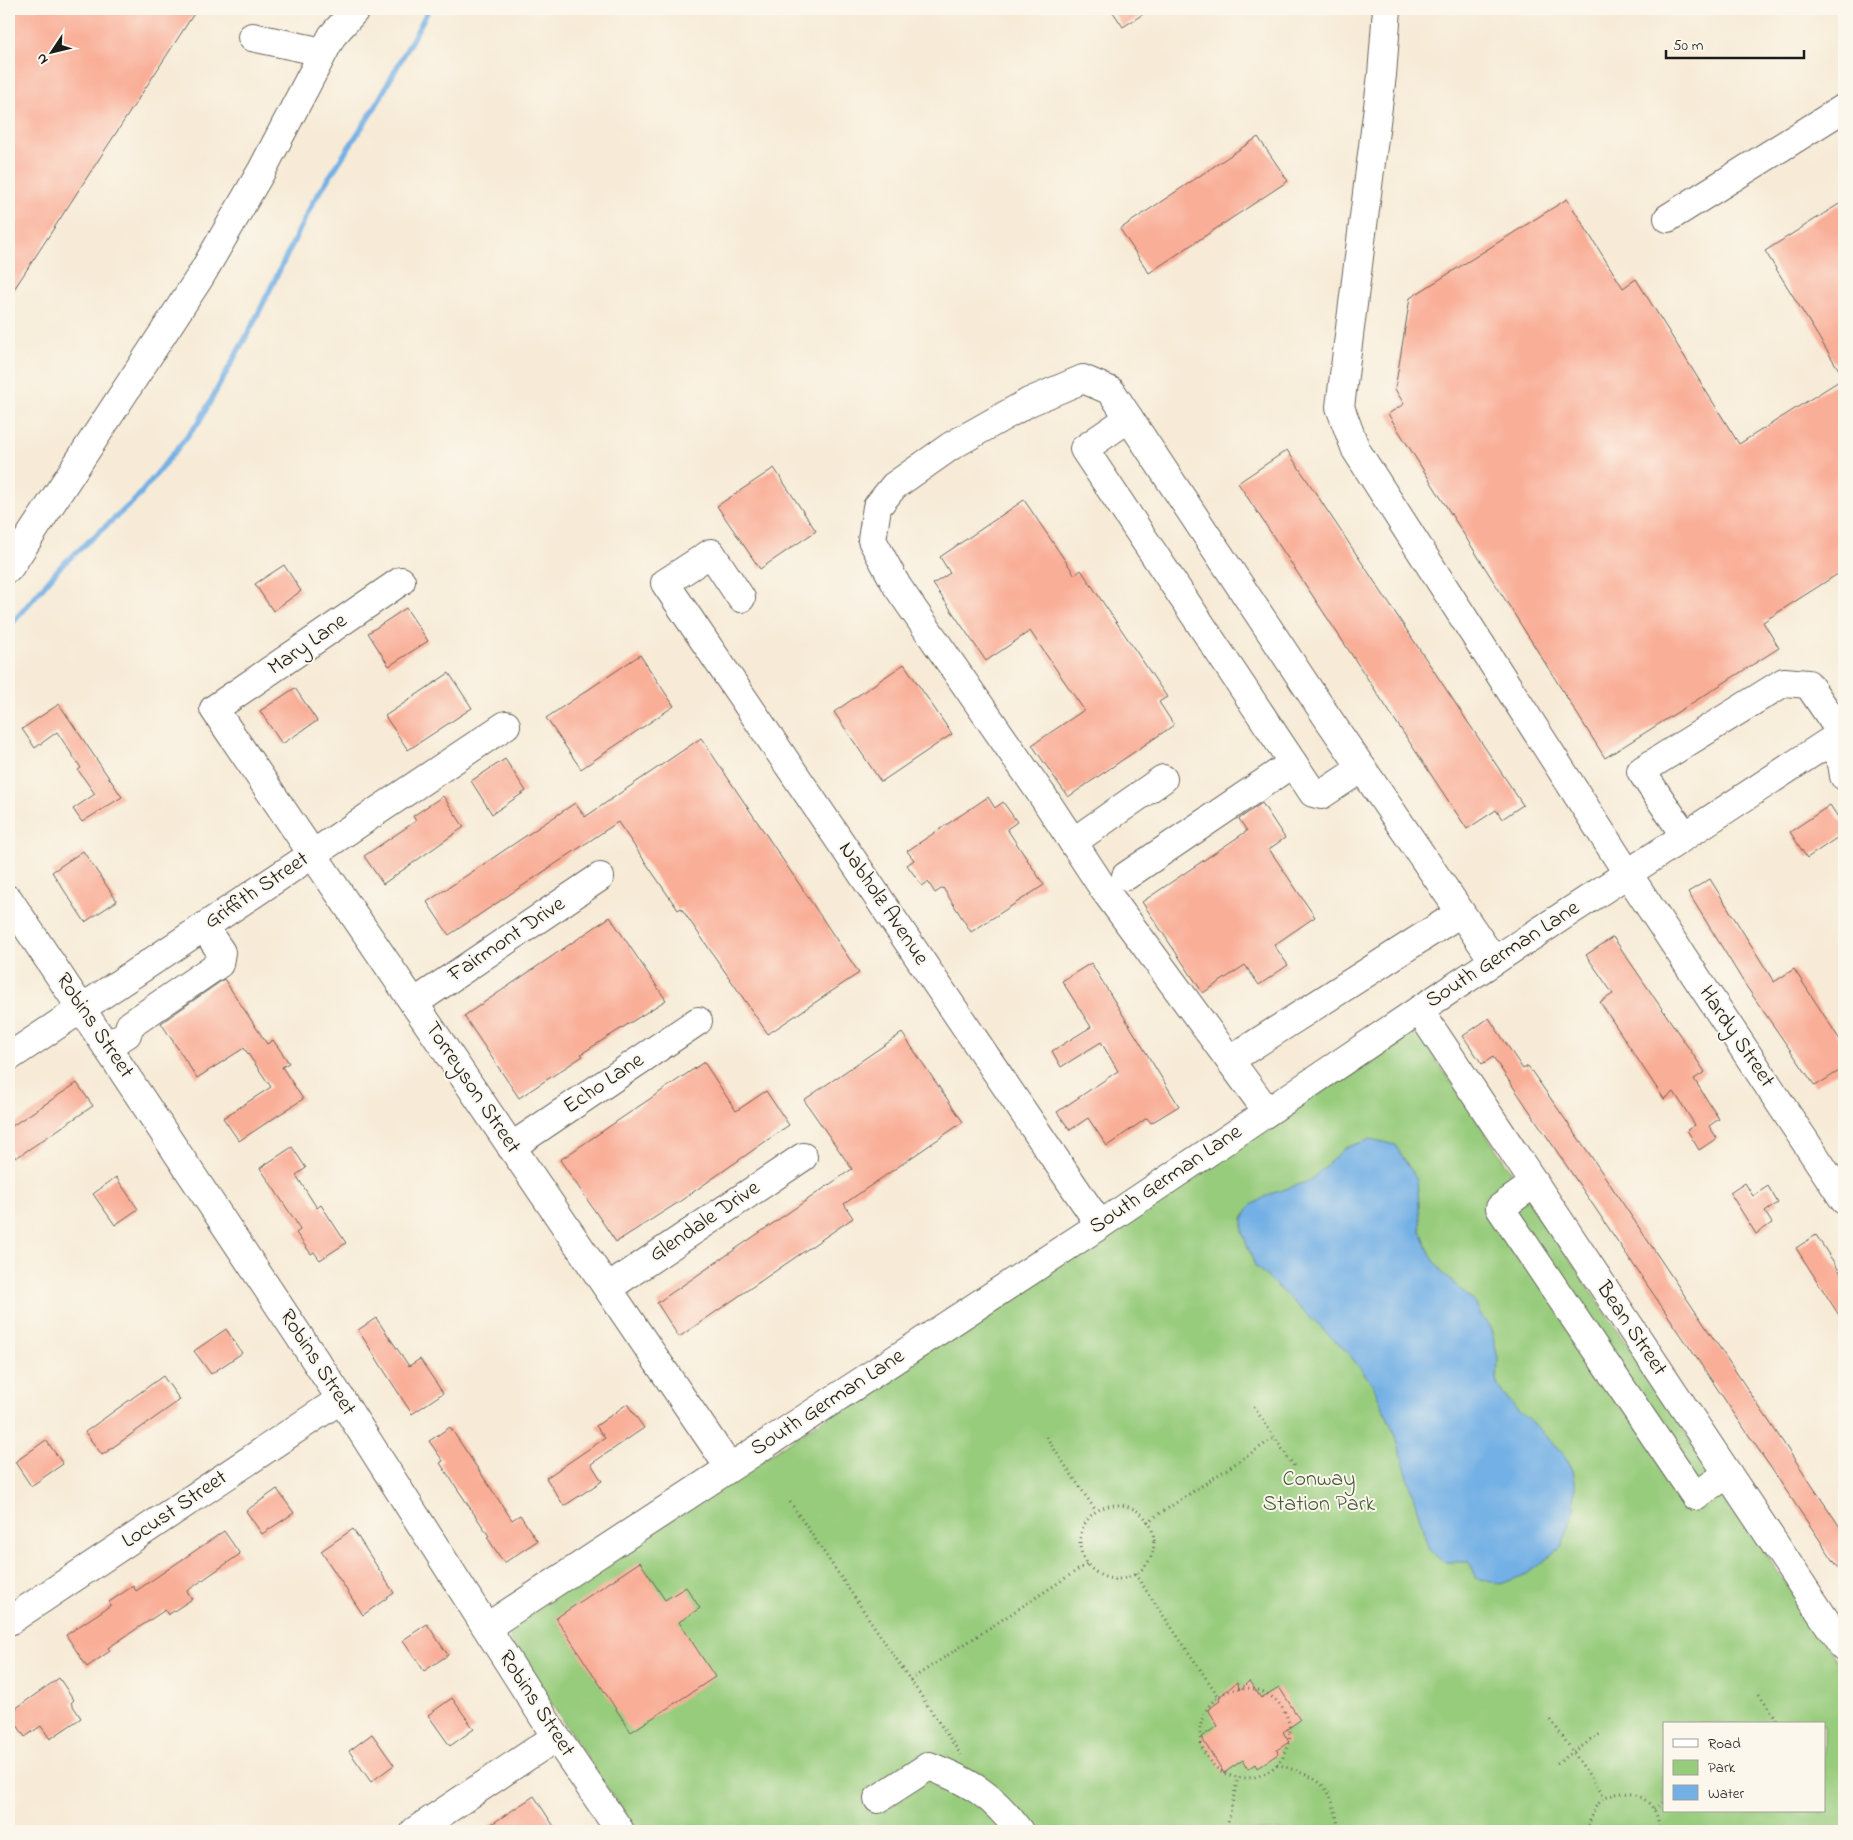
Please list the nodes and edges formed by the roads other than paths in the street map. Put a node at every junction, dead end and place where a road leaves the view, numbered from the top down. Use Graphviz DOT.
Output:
graph roads {
  1 [pos="356,9"];
  2 [pos="1387,9"];
  3 [pos="252,37"];
  4 [pos="323,52"];
  5 [pos="1844,108"];
  6 [pos="1668,218"];
  7 [pos="1129,418"];
  8 [pos="9,568"];
  9 [pos="401,580"];
  10 [pos="741,598"];
  11 [pos="214,709"];
  12 [pos="506,725"];
  13 [pos="1839,736"];
  14 [pos="1293,763"];
  15 [pos="1362,768"];
  16 [pos="1844,776"];
  17 [pos="1163,779"];
  18 [pos="1685,836"];
  19 [pos="1073,842"];
  20 [pos="313,854"];
  21 [pos="1628,874"];
  22 [pos="1126,876"];
  23 [pos="600,877"];
  24 [pos="9,900"];
  25 [pos="1460,913"];
  26 [pos="204,926"];
  27 [pos="1494,961"];
  28 [pos="414,1003"];
  29 [pos="82,1008"];
  30 [pos="1419,1010"];
  31 [pos="698,1021"];
  32 [pos="107,1046"];
  33 [pos="9,1057"];
  34 [pos="1230,1060"];
  35 [pos="1267,1111"];
  36 [pos="511,1147"];
  37 [pos="803,1157"];
  38 [pos="1534,1183"];
  39 [pos="1844,1200"];
  40 [pos="1100,1225"];
  41 [pos="608,1288"];
  42 [pos="341,1399"];
  43 [pos="729,1467"];
  44 [pos="1728,1474"];
  45 [pos="9,1621"];
  46 [pos="487,1627"];
  47 [pos="1844,1648"];
  48 [pos="556,1737"];
  49 [pos="878,1799"];
  50 [pos="415,1831"];
  51 [pos="620,1831"];
  52 [pos="1019,1831"];
  1 -- 4 [label="street"];
  2 -- 21 [label="street, Hardy Street"];
  3 -- 4 [label="street"];
  4 -- 8 [label="street"];
  5 -- 6 [label="street"];
  7 -- 14 [label="street"];
  7 -- 15 [label="street"];
  7 -- 19 [label="street"];
  9 -- 11 [label="street, Mary Lane"];
  10 -- 40 [label="street, Nabholz Avenue"];
  11 -- 20 [label="street, Torreyson Street"];
  12 -- 20 [label="street, Griffith Street"];
  13 -- 16 [label="street"];
  13 -- 18 [label="street, South German Lane"];
  13 -- 18 [label="street"];
  14 -- 15 [label="street"];
  14 -- 22 [label="street"];
  15 -- 25 [label="street"];
  17 -- 19 [label="street"];
  18 -- 21 [label="street, South German Lane"];
  19 -- 34 [label="street"];
  20 -- 26 [label="street, Griffith Street"];
  20 -- 28 [label="street, Torreyson Street"];
  21 -- 27 [label="street, South German Lane"];
  21 -- 39 [label="street, Hardy Street"];
  23 -- 28 [label="street, Fairmont Drive"];
  24 -- 29 [label="street, Robins Street"];
  25 -- 27 [label="street"];
  25 -- 34 [label="street"];
  26 -- 29 [label="street, Griffith Street"];
  26 -- 32 [label="street"];
  27 -- 30 [label="street, South German Lane"];
  28 -- 36 [label="street, Torreyson Street"];
  29 -- 32 [label="street, Robins Street"];
  29 -- 33 [label="street, Griffith Street"];
  30 -- 35 [label="street, South German Lane"];
  30 -- 38 [label="street, Bean Street"];
  31 -- 36 [label="street, Echo Lane"];
  32 -- 42 [label="street, Robins Street"];
  34 -- 35 [label="street"];
  35 -- 40 [label="street, South German Lane"];
  36 -- 41 [label="street, Torreyson Street"];
  37 -- 41 [label="street, Glendale Drive"];
  38 -- 44 [label="street, Bean Street"];
  38 -- 44 [label="street"];
  40 -- 43 [label="street, South German Lane"];
  41 -- 43 [label="street, Torreyson Street"];
  42 -- 45 [label="street, Locust Street"];
  42 -- 46 [label="street, Robins Street"];
  43 -- 46 [label="street, South German Lane"];
  44 -- 47 [label="street, Bean Street"];
  46 -- 48 [label="street, Robins Street"];
  48 -- 50 [label="street"];
  48 -- 51 [label="street, Robins Street"];
  49 -- 52 [label="street"];
}
